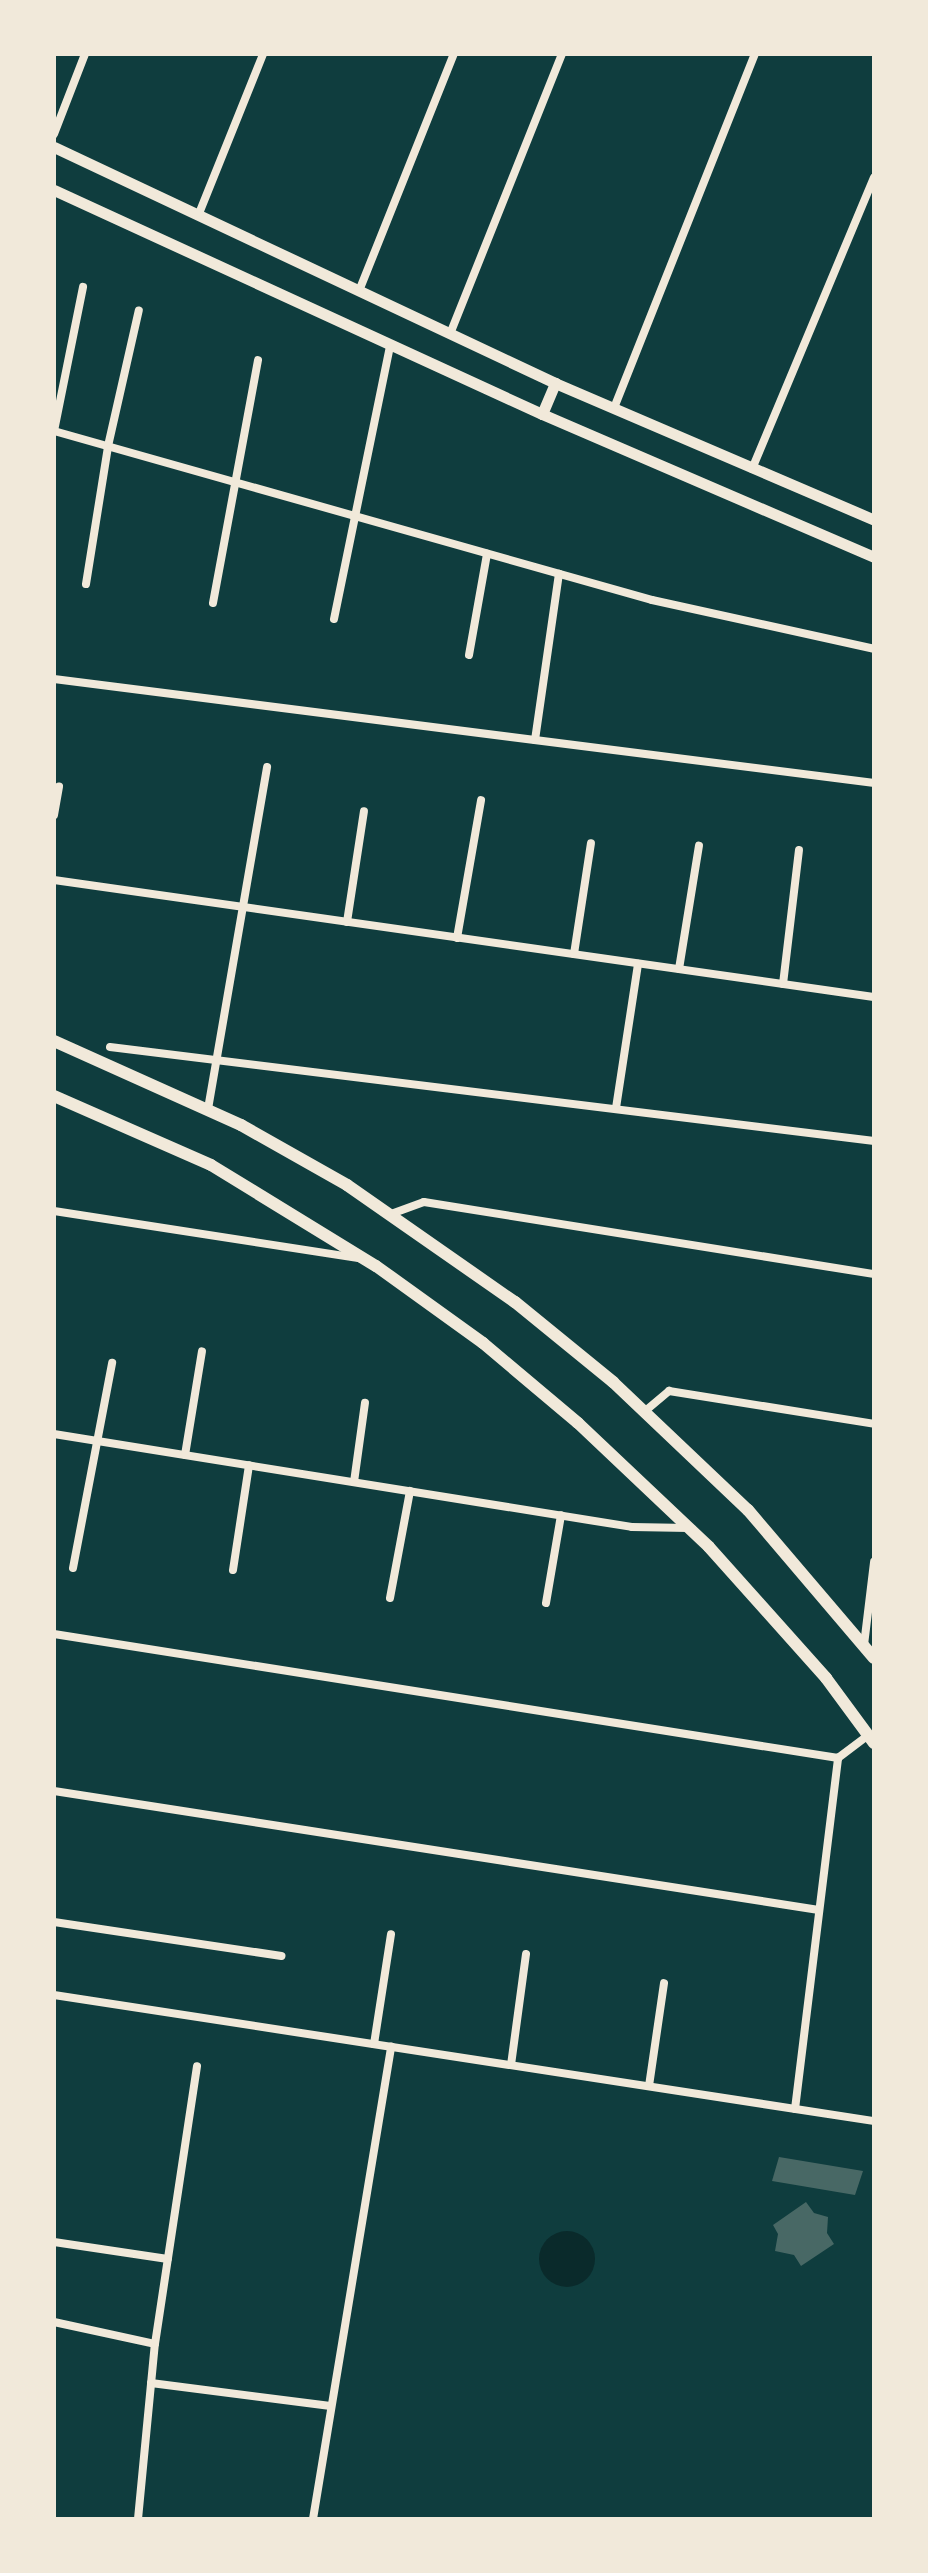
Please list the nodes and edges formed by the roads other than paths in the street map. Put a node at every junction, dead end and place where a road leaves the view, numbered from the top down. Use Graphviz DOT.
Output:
graph roads {
  1 [pos="85,54"];
  2 [pos="263,54"];
  3 [pos="454,54"];
  4 [pos="562,54"];
  5 [pos="755,54"];
  6 [pos="54,134"];
  7 [pos="54,147"];
  8 [pos="874,178"];
  9 [pos="54,190"];
  10 [pos="198,216"];
  11 [pos="83,287"];
  12 [pos="359,291"];
  13 [pos="139,310"];
  14 [pos="450,334"];
  15 [pos="390,345"];
  16 [pos="258,360"];
  17 [pos="555,383"];
  18 [pos="614,408"];
  19 [pos="542,414"];
  20 [pos="54,431"];
  21 [pos="108,446"];
  22 [pos="752,469"];
  23 [pos="234,482"];
  24 [pos="356,516"];
  25 [pos="874,520"];
  26 [pos="487,554"];
  27 [pos="874,557"];
  28 [pos="559,574"];
  29 [pos="86,584"];
  30 [pos="213,603"];
  31 [pos="334,619"];
  32 [pos="874,649"];
  33 [pos="469,655"];
  34 [pos="54,679"];
  35 [pos="535,740"];
  36 [pos="267,767"];
  37 [pos="874,783"];
  38 [pos="59,786"];
  39 [pos="481,800"];
  40 [pos="364,811"];
  41 [pos="54,815"];
  42 [pos="591,843"];
  43 [pos="699,846"];
  44 [pos="799,850"];
  45 [pos="54,880"];
  46 [pos="243,907"];
  47 [pos="347,922"];
  48 [pos="457,938"];
  49 [pos="574,954"];
  50 [pos="638,964"];
  51 [pos="679,969"];
  52 [pos="783,984"];
  53 [pos="874,997"];
  54 [pos="54,1041"];
  55 [pos="110,1047"];
  56 [pos="218,1057"];
  57 [pos="54,1096"];
  58 [pos="616,1108"];
  59 [pos="208,1109"];
  60 [pos="874,1141"];
  61 [pos="54,1211"];
  62 [pos="391,1214"];
  63 [pos="366,1259"];
  64 [pos="874,1274"];
  65 [pos="202,1351"];
  66 [pos="112,1363"];
  67 [pos="365,1403"];
  68 [pos="644,1412"];
  69 [pos="874,1424"];
  70 [pos="54,1434"];
  71 [pos="99,1441"];
  72 [pos="185,1455"];
  73 [pos="249,1465"];
  74 [pos="354,1482"];
  75 [pos="410,1491"];
  76 [pos="561,1515"];
  77 [pos="689,1528"];
  78 [pos="874,1562"];
  79 [pos="73,1568"];
  80 [pos="233,1570"];
  81 [pos="390,1598"];
  82 [pos="546,1603"];
  83 [pos="54,1634"];
  84 [pos="864,1645"];
  85 [pos="874,1658"];
  86 [pos="871,1739"];
  87 [pos="838,1758"];
  88 [pos="54,1791"];
  89 [pos="819,1910"];
  90 [pos="54,1922"];
  91 [pos="391,1934"];
  92 [pos="526,1954"];
  93 [pos="281,1956"];
  94 [pos="664,1983"];
  95 [pos="54,1995"];
  96 [pos="374,2044"];
  97 [pos="391,2046"];
  98 [pos="511,2065"];
  99 [pos="197,2066"];
  100 [pos="649,2086"];
  101 [pos="795,2109"];
  102 [pos="874,2121"];
  103 [pos="54,2242"];
  104 [pos="168,2259"];
  105 [pos="54,2322"];
  106 [pos="155,2344"];
  107 [pos="151,2383"];
  108 [pos="331,2406"];
  109 [pos="138,2519"];
  110 [pos="313,2519"];
  1 -- 6 [label="street"];
  2 -- 10 [label="street"];
  3 -- 12 [label="street"];
  4 -- 14 [label="street"];
  5 -- 18 [label="street"];
  7 -- 10 [label="main road"];
  8 -- 22 [label="street"];
  9 -- 15 [label="main road"];
  10 -- 12 [label="main road"];
  11 -- 20 [label="street"];
  12 -- 14 [label="main road"];
  13 -- 21 [label="street"];
  14 -- 17 [label="main road"];
  15 -- 19 [label="main road"];
  15 -- 24 [label="street"];
  16 -- 23 [label="street"];
  17 -- 18 [label="main road"];
  17 -- 19 [label="main road"];
  18 -- 22 [label="main road"];
  19 -- 27 [label="main road"];
  20 -- 21 [label="street"];
  21 -- 23 [label="street"];
  21 -- 29 [label="street"];
  22 -- 25 [label="main road"];
  23 -- 24 [label="street"];
  23 -- 30 [label="street"];
  24 -- 26 [label="street"];
  24 -- 31 [label="street"];
  26 -- 28 [label="street"];
  26 -- 33 [label="street"];
  28 -- 32 [label="street"];
  28 -- 35 [label="street"];
  34 -- 35 [label="street"];
  35 -- 37 [label="street"];
  36 -- 46 [label="street"];
  38 -- 41 [label="street"];
  39 -- 48 [label="street"];
  40 -- 47 [label="street"];
  42 -- 49 [label="street"];
  43 -- 51 [label="street"];
  44 -- 52 [label="street"];
  45 -- 46 [label="street"];
  46 -- 47 [label="street"];
  46 -- 56 [label="street"];
  47 -- 48 [label="street"];
  48 -- 49 [label="street"];
  49 -- 50 [label="street"];
  50 -- 51 [label="street"];
  50 -- 58 [label="street"];
  51 -- 52 [label="street"];
  52 -- 53 [label="street"];
  54 -- 59 [label="main road"];
  55 -- 56 [label="street"];
  56 -- 58 [label="street"];
  56 -- 59 [label="street"];
  57 -- 63 [label="main road"];
  58 -- 60 [label="street"];
  59 -- 62 [label="main road"];
  61 -- 63 [label="street"];
  62 -- 64 [label="street"];
  62 -- 68 [label="main road"];
  63 -- 77 [label="main road"];
  65 -- 72 [label="street"];
  66 -- 71 [label="street"];
  67 -- 74 [label="street"];
  68 -- 69 [label="street"];
  68 -- 84 [label="main road"];
  70 -- 71 [label="street"];
  71 -- 72 [label="street"];
  71 -- 79 [label="street"];
  72 -- 73 [label="street"];
  73 -- 74 [label="street"];
  73 -- 80 [label="street"];
  74 -- 75 [label="street"];
  75 -- 76 [label="street"];
  75 -- 81 [label="street"];
  76 -- 77 [label="street"];
  76 -- 82 [label="street"];
  77 -- 86 [label="main road"];
  78 -- 84 [label="street"];
  83 -- 87 [label="street"];
  84 -- 85 [label="main road"];
  86 -- 87 [label="street"];
  87 -- 89 [label="street"];
  88 -- 89 [label="street"];
  89 -- 101 [label="street"];
  90 -- 93 [label="street"];
  91 -- 96 [label="street"];
  92 -- 98 [label="street"];
  94 -- 100 [label="street"];
  95 -- 96 [label="street"];
  96 -- 97 [label="street"];
  97 -- 98 [label="street"];
  97 -- 108 [label="street"];
  98 -- 100 [label="street"];
  99 -- 104 [label="street"];
  100 -- 101 [label="street"];
  101 -- 102 [label="street"];
  103 -- 104 [label="street"];
  104 -- 106 [label="street"];
  105 -- 106 [label="street"];
  106 -- 107 [label="street"];
  107 -- 108 [label="street"];
  107 -- 109 [label="street"];
  108 -- 110 [label="street"];
}
